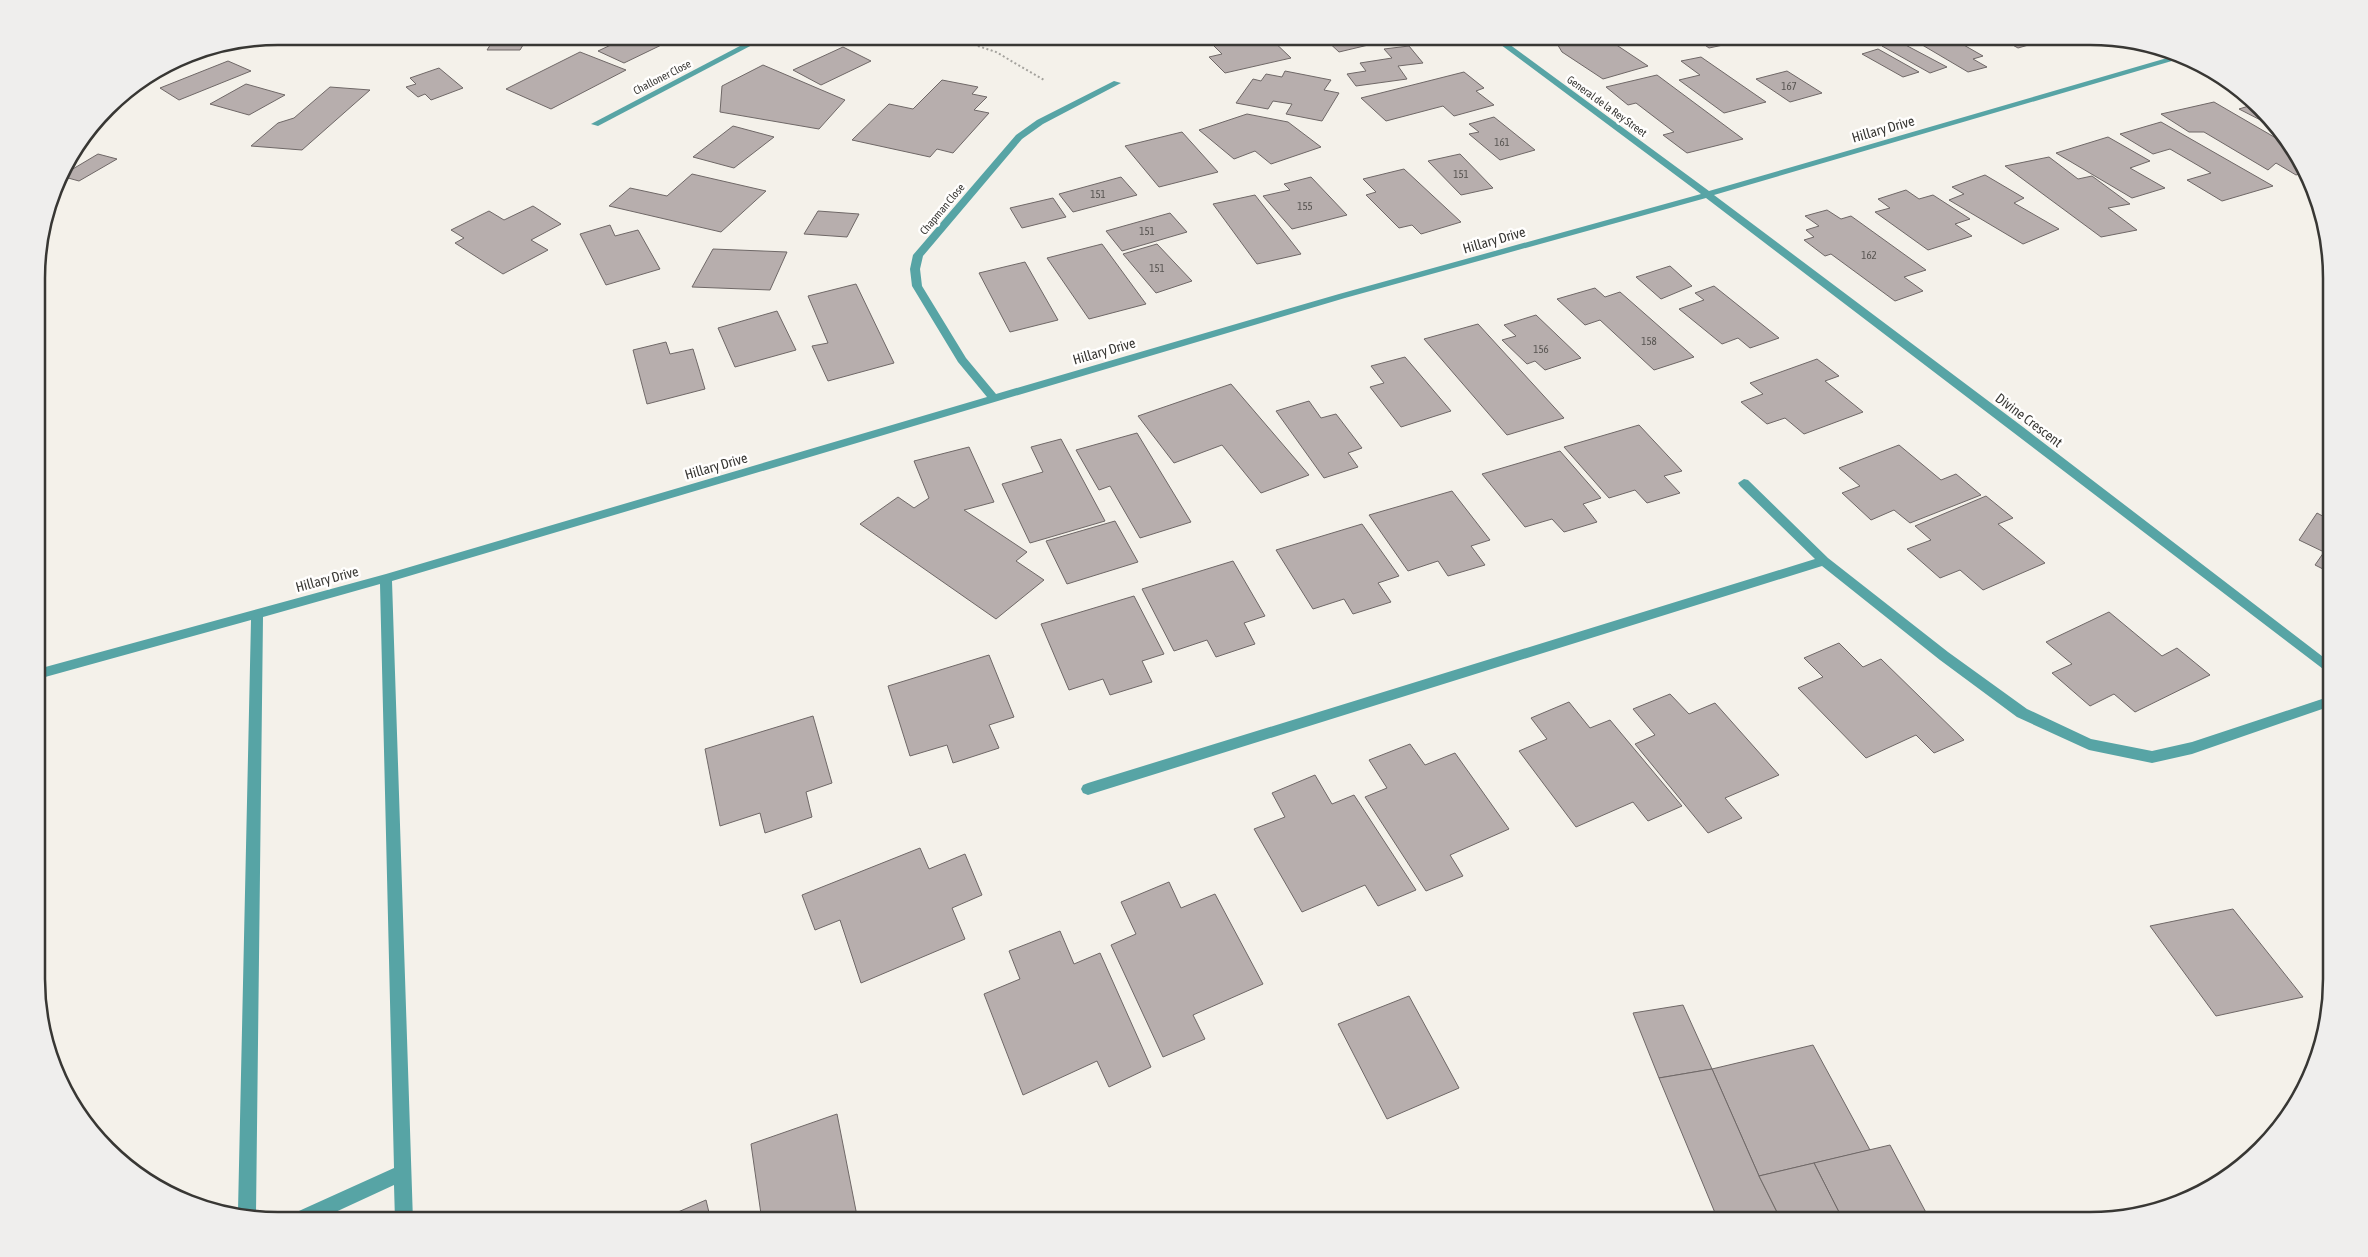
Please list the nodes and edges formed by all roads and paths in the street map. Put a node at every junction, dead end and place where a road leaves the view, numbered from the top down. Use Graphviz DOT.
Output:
graph roads {
  1 [pos="748,45"];
  2 [pos="975,45"];
  3 [pos="1505,45"];
  4 [pos="2171,59"];
  5 [pos="1118,83"];
  6 [pos="1080,101"];
  7 [pos="595,124"];
  8 [pos="1709,194"];
  9 [pos="993,398"];
  10 [pos="1744,483"];
  11 [pos="1824,561"];
  12 [pos="386,578"];
  13 [pos="257,613"];
  14 [pos="2323,664"];
  15 [pos="45,672"];
  16 [pos="2323,704"];
  17 [pos="1088,789"];
  18 [pos="402,1173"];
  19 [pos="247,1210"];
  20 [pos="316,1212"];
  21 [pos="404,1212"];
  1 -- 7 [label="street, Challoner Close"];
  2 -- 6 [label="path"];
  3 -- 8 [label="street, General de la Rey Street"];
  4 -- 8 [label="street, Hillary Drive"];
  5 -- 6 [label="street, Chapman Close"];
  6 -- 9 [label="street, Chapman Close"];
  8 -- 9 [label="street, Hillary Drive"];
  8 -- 14 [label="street, Divine Crescent"];
  9 -- 12 [label="street, Hillary Drive"];
  10 -- 11 [label="street"];
  11 -- 16 [label="street"];
  11 -- 17 [label="street"];
  12 -- 13 [label="street, Hillary Drive"];
  12 -- 18 [label="street"];
  13 -- 15 [label="street, Hillary Drive"];
  13 -- 19 [label="street"];
  18 -- 20 [label="street"];
  18 -- 21 [label="street"];
}
